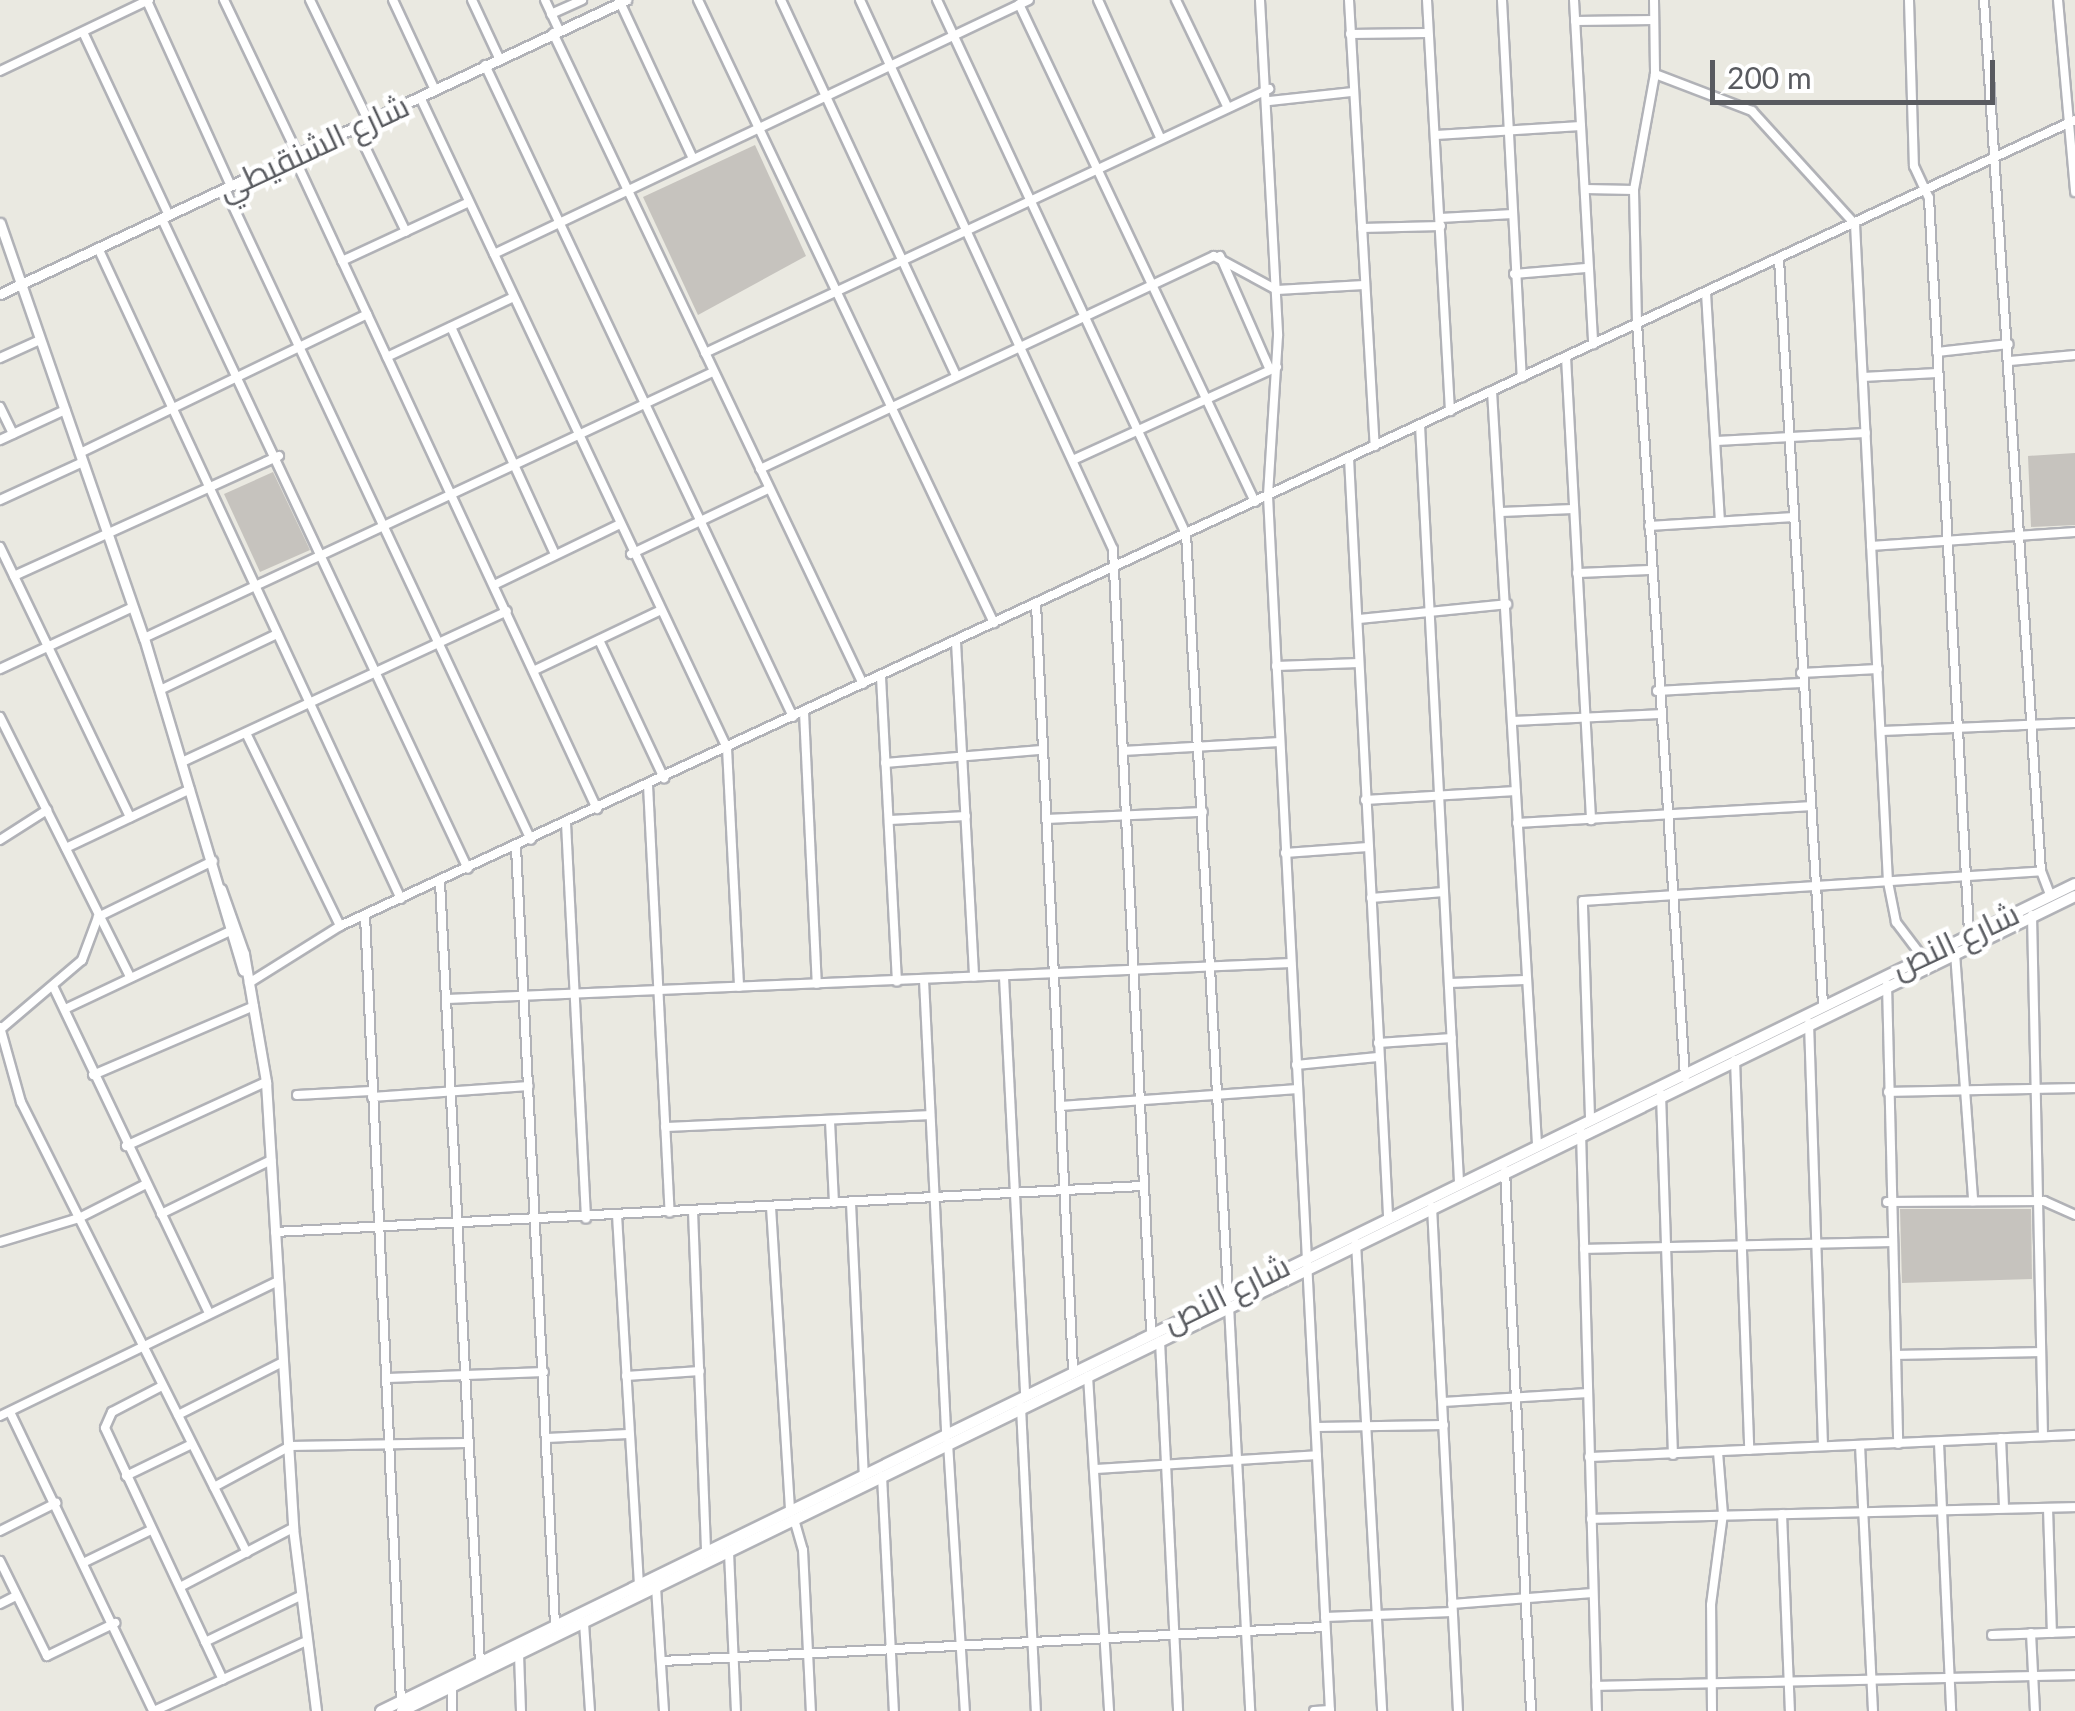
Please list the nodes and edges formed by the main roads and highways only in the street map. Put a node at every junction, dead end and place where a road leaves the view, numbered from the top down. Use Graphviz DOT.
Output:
graph roads {
  1 [pos="2075,884"];
  2 [pos="2075,896"];
  3 [pos="1685,1078"];
  4 [pos="1306,1261"];
  5 [pos="1156,1334"];
  6 [pos="947,1438"];
  7 [pos="792,1515"];
  8 [pos="402,1707"];
  9 [pos="381,1711"];
  1 -- 3 [label="main road, شارع النص"];
  2 -- 3 [label="main road, شارع النص"];
  3 -- 4 [label="main road, شارع النص"];
  3 -- 4 [label="main road, شارع النص"];
  4 -- 5 [label="main road, شارع النص"];
  4 -- 5 [label="main road, شارع النص"];
  5 -- 6 [label="main road, شارع النص"];
  5 -- 6 [label="main road, شارع النص"];
  6 -- 7 [label="main road, شارع النص"];
  6 -- 7 [label="main road, شارع النص"];
  7 -- 8 [label="main road, شارع النص"];
  7 -- 8 [label="main road, شارع النص"];
  8 -- 9 [label="main road, شارع النص"];
}
